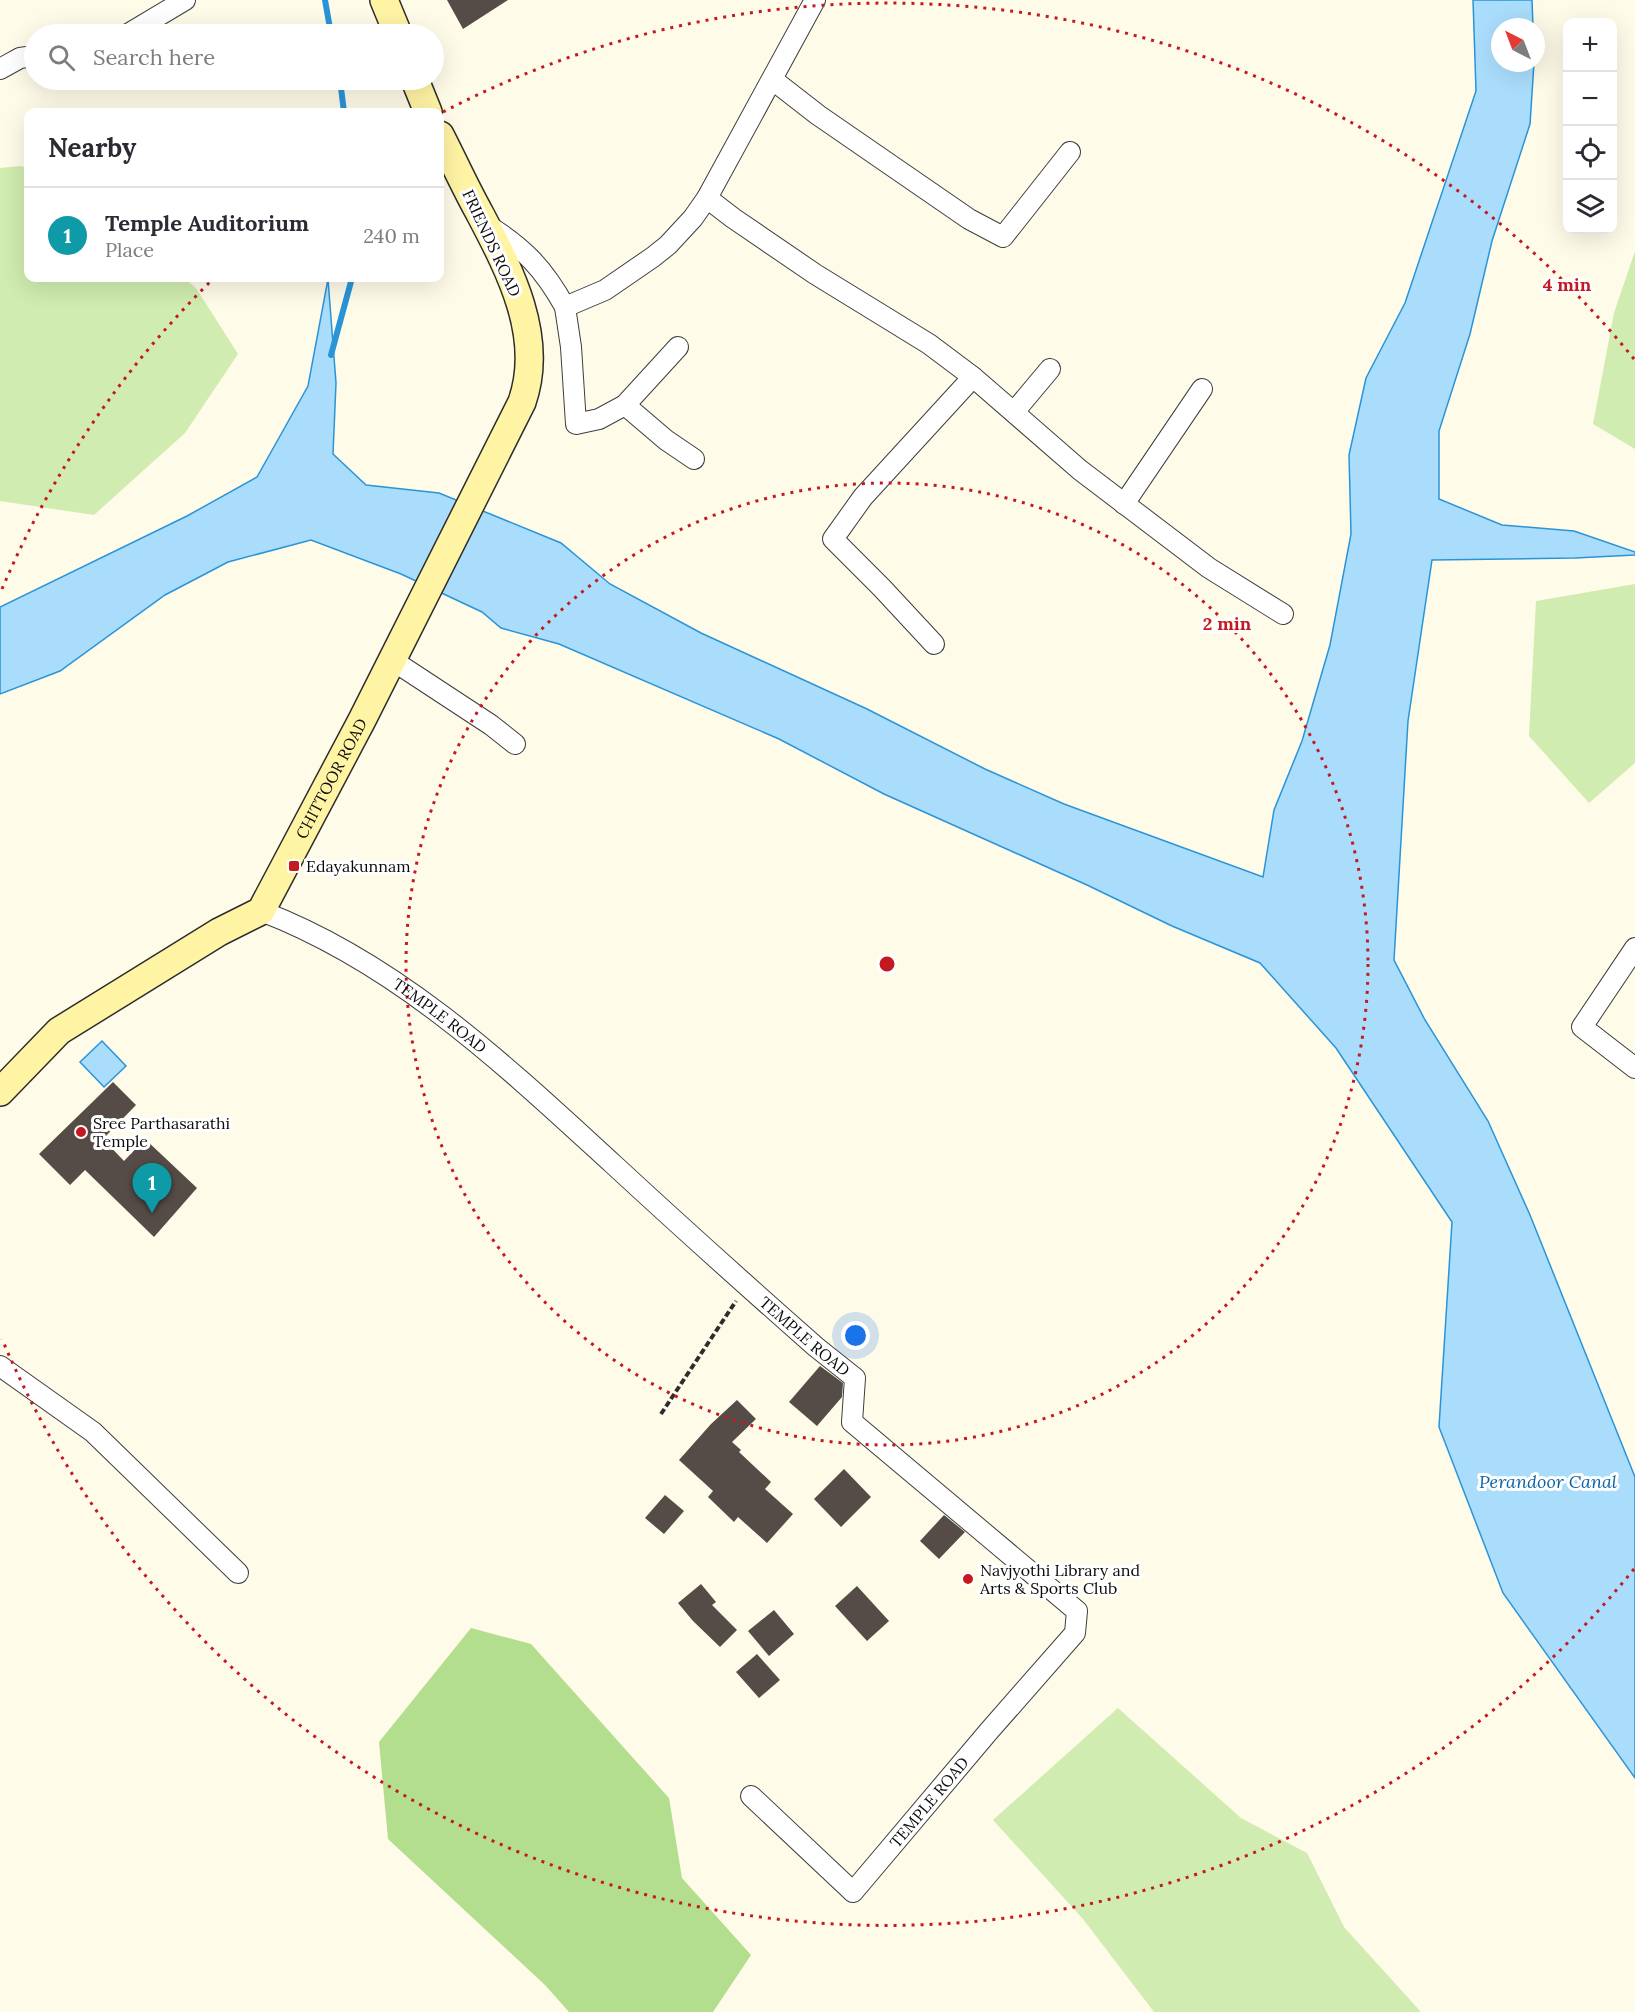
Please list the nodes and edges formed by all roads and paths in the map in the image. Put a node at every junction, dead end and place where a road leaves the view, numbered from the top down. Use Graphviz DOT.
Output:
graph roads {
  1 [pos="185,0"];
  2 [pos="384,0"];
  3 [pos="815,0"];
  4 [pos="145,24"];
  5 [pos="394,24"];
  6 [pos="24,57"];
  7 [pos="0,69"];
  8 [pos="773,80"];
  9 [pos="419,90"];
  10 [pos="426,108"];
  11 [pos="444,143"];
  12 [pos="1070,152"];
  13 [pos="707,198"];
  14 [pos="487,225"];
  15 [pos="565,307"];
  16 [pos="678,347"];
  17 [pos="1050,369"];
  18 [pos="973,377"];
  19 [pos="1202,389"];
  20 [pos="625,405"];
  21 [pos="1014,412"];
  22 [pos="694,459"];
  23 [pos="479,488"];
  24 [pos="1124,504"];
  25 [pos="1283,614"];
  26 [pos="934,644"];
  27 [pos="392,660"];
  28 [pos="515,744"];
  29 [pos="261,911"];
  30 [pos="1635,948"];
  31 [pos="1635,1068"];
  32 [pos="0,1092"];
  33 [pos="746,1285"];
  34 [pos="0,1366"];
  35 [pos="661,1414"];
  36 [pos="238,1573"];
  37 [pos="751,1796"];
  1 -- 4 [label="street"];
  2 -- 5 [label="main road"];
  3 -- 8 [label="street"];
  6 -- 7 [label="street"];
  8 -- 12 [label="street"];
  8 -- 13 [label="street"];
  9 -- 10 [label="main road"];
  11 -- 14 [label="main road, FRIENDS ROAD"];
  13 -- 15 [label="street"];
  13 -- 18 [label="street"];
  14 -- 15 [label="street"];
  14 -- 23 [label="main road, FRIENDS ROAD"];
  15 -- 20 [label="street"];
  16 -- 20 [label="street"];
  17 -- 21 [label="street"];
  18 -- 21 [label="street"];
  18 -- 26 [label="street"];
  19 -- 24 [label="street"];
  20 -- 22 [label="street"];
  21 -- 24 [label="street"];
  23 -- 27 [label="main road, CHITTOOR ROAD"];
  24 -- 25 [label="street"];
  27 -- 28 [label="street"];
  27 -- 29 [label="main road, CHITTOOR ROAD"];
  29 -- 32 [label="main road"];
  29 -- 33 [label="street, TEMPLE ROAD"];
  30 -- 31 [label="street"];
  33 -- 35 [label="path"];
  33 -- 37 [label="street, TEMPLE ROAD"];
  34 -- 36 [label="street"];
}
